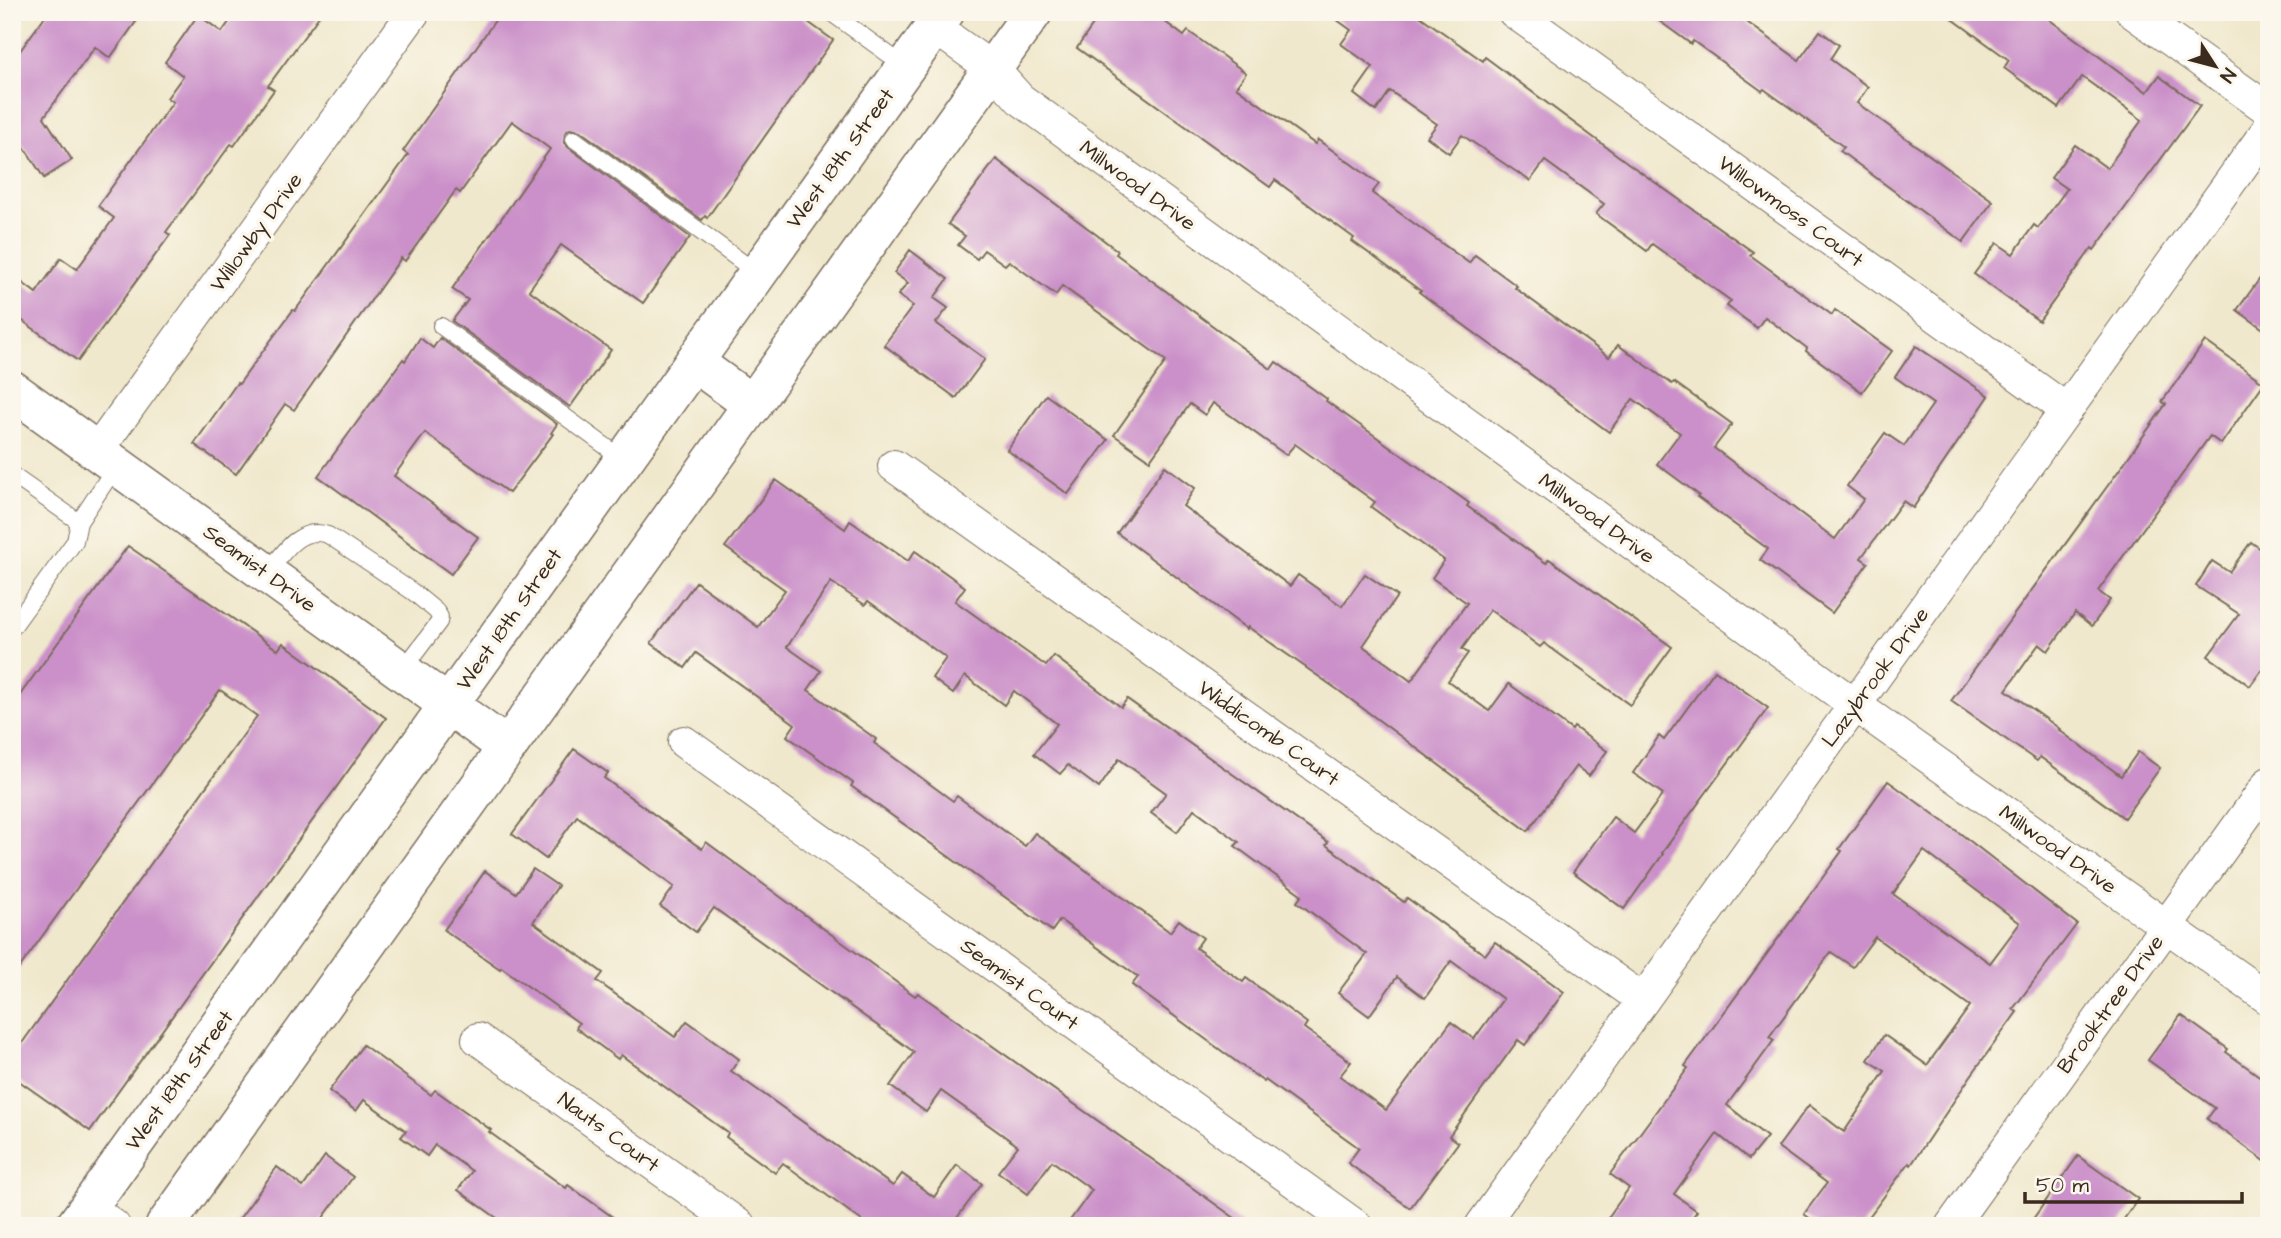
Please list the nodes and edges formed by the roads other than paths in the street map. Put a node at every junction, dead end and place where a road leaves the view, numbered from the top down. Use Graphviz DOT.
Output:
graph roads {
  1 [pos="414,12"];
  2 [pos="830,12"];
  3 [pos="1033,12"];
  4 [pos="1514,12"];
  5 [pos="2132,12"];
  6 [pos="940,20"];
  7 [pos="906,67"];
  8 [pos="993,69"];
  9 [pos="2269,110"];
  10 [pos="2269,128"];
  11 [pos="574,139"];
  12 [pos="757,273"];
  13 [pos="441,326"];
  14 [pos="694,362"];
  15 [pos="12,390"];
  16 [pos="753,405"];
  17 [pos="2067,410"];
  18 [pos="107,458"];
  19 [pos="623,459"];
  20 [pos="894,466"];
  21 [pos="12,475"];
  22 [pos="79,522"];
  23 [pos="267,574"];
  24 [pos="12,628"];
  25 [pos="402,671"];
  26 [pos="448,704"];
  27 [pos="1855,705"];
  28 [pos="684,742"];
  29 [pos="507,747"];
  30 [pos="2269,783"];
  31 [pos="2166,926"];
  32 [pos="2269,999"];
  33 [pos="1643,1000"];
  34 [pos="478,1039"];
  35 [pos="92,1219"];
  36 [pos="165,1226"];
  37 [pos="740,1226"];
  38 [pos="1356,1226"];
  39 [pos="1481,1226"];
  40 [pos="1951,1226"];
  1 -- 18 [label="street, Willowby Drive"];
  2 -- 7 [label="lane"];
  3 -- 8 [label="main road"];
  4 -- 17 [label="street, Willowmoss Court"];
  5 -- 9 [label="street"];
  6 -- 7 [label="main road, West 18th Street"];
  6 -- 8 [label="street, Millwood Drive"];
  7 -- 12 [label="main road, West 18th Street"];
  8 -- 16 [label="main road"];
  8 -- 27 [label="street, Millwood Drive"];
  10 -- 17 [label="street, Lazybrook Drive"];
  11 -- 12 [label="lane"];
  12 -- 14 [label="main road, West 18th Street"];
  13 -- 19 [label="lane"];
  14 -- 16 [label="main road"];
  14 -- 19 [label="main road, West 18th Street"];
  15 -- 18 [label="main road, Seamist Drive"];
  16 -- 29 [label="main road"];
  17 -- 27 [label="street, Lazybrook Drive"];
  18 -- 22 [label="lane"];
  18 -- 23 [label="main road, Seamist Drive"];
  19 -- 26 [label="main road, West 18th Street"];
  20 -- 33 [label="street, Widdicomb Court"];
  21 -- 22 [label="lane"];
  22 -- 24 [label="lane"];
  23 -- 25 [label="main road, Seamist Drive"];
  23 -- 25 [label="lane"];
  25 -- 26 [label="main road, Seamist Drive"];
  26 -- 29 [label="main road, Seamist Drive"];
  26 -- 35 [label="main road, West 18th Street"];
  27 -- 31 [label="street, Millwood Drive"];
  27 -- 33 [label="street, Lazybrook Drive"];
  28 -- 38 [label="street, Seamist Court"];
  29 -- 36 [label="main road"];
  30 -- 31 [label="street, Brooktree Drive"];
  31 -- 32 [label="street, Millwood Drive"];
  31 -- 40 [label="street, Brooktree Drive"];
  33 -- 39 [label="street, Lazybrook Drive"];
  34 -- 37 [label="street, Nauts Court"];
}
